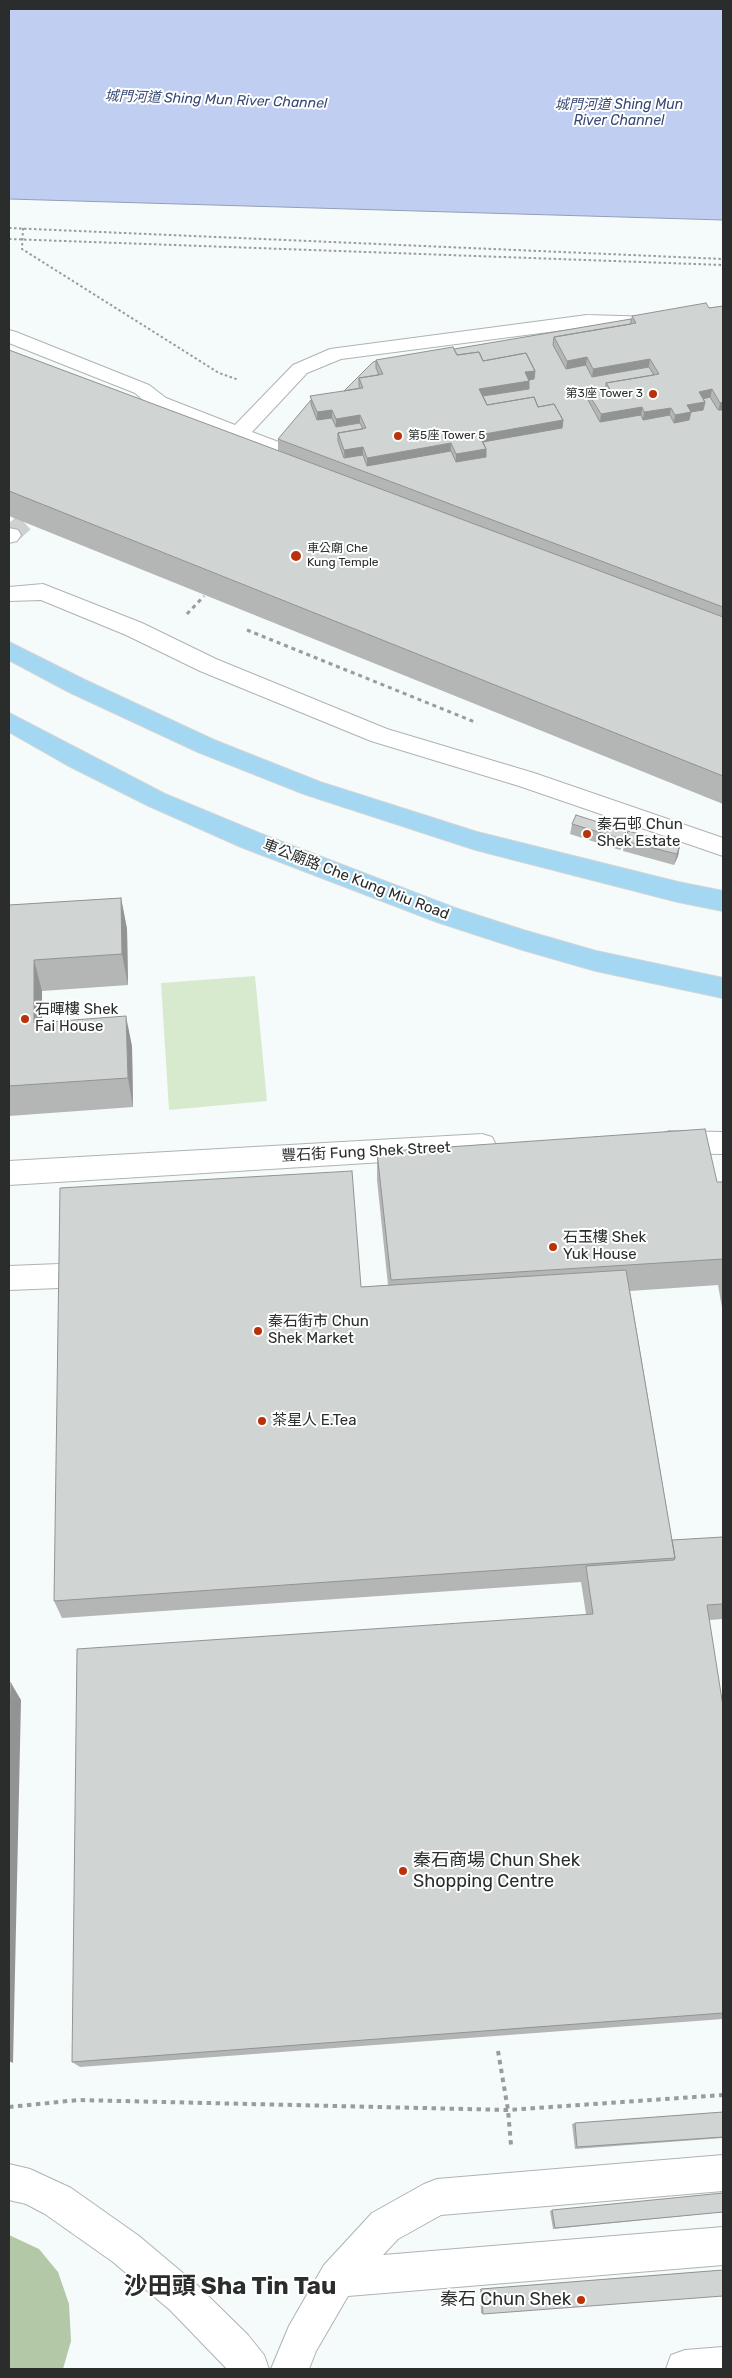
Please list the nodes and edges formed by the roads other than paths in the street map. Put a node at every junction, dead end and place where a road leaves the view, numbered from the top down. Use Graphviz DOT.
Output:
graph roads {
  1 [pos="723,325"];
  2 [pos="9,336"];
  3 [pos="238,434"];
  4 [pos="330,469"];
  5 [pos="9,594"];
  6 [pos="9,650"];
  7 [pos="9,721"];
  8 [pos="723,847"];
  9 [pos="723,901"];
  10 [pos="723,988"];
  11 [pos="646,1141"];
  12 [pos="510,1144"];
  13 [pos="723,1144"];
  14 [pos="9,1173"];
  15 [pos="59,1276"];
  16 [pos="9,1278"];
  17 [pos="723,2173"];
  18 [pos="9,2182"];
  19 [pos="723,2246"];
  20 [pos="337,2278"];
  21 [pos="723,2366"];
  22 [pos="250,2369"];
  23 [pos="290,2369"];
  24 [pos="685,2369"];
  1 -- 3 [label="street"];
  2 -- 3 [label="street"];
  3 -- 4 [label="street"];
  5 -- 8 [label="street"];
  6 -- 9 [label="main road"];
  7 -- 10 [label="main road, 車公廟路 Che Kung Miu Road"];
  11 -- 13 [label="street"];
  12 -- 14 [label="street, 豐石街 Fung Shek Street"];
  15 -- 16 [label="street"];
  17 -- 20 [label="street"];
  18 -- 22 [label="street"];
  19 -- 20 [label="street"];
  20 -- 23 [label="street"];
  21 -- 24 [label="street"];
}
